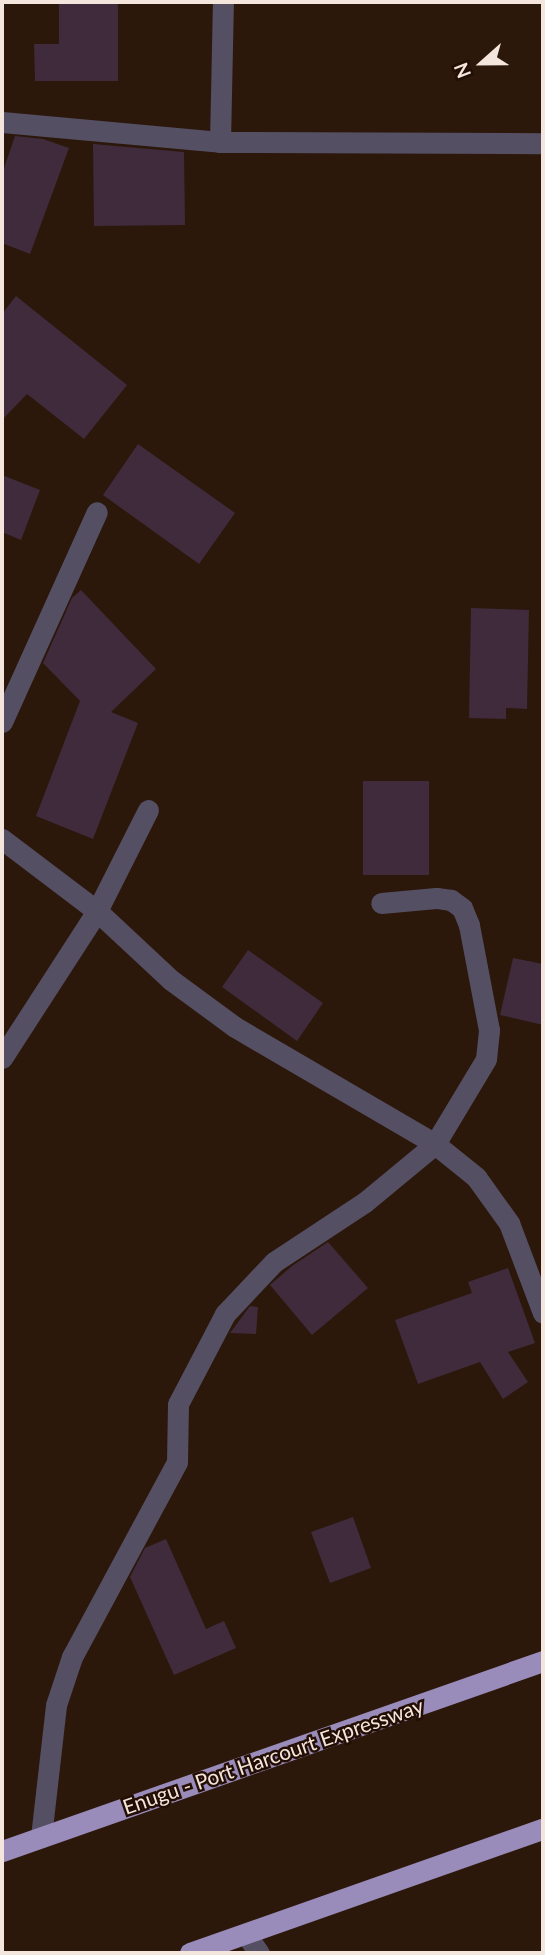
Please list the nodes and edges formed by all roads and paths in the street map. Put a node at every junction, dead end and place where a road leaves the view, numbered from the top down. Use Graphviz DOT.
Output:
graph roads {
  1 [pos="223,2"];
  2 [pos="2,122"];
  3 [pos="220,142"];
  4 [pos="543,143"];
  5 [pos="97,512"];
  6 [pos="2,722"];
  7 [pos="148,810"];
  8 [pos="2,839"];
  9 [pos="381,903"];
  10 [pos="97,911"];
  11 [pos="2,1058"];
  12 [pos="435,1144"];
  13 [pos="543,1313"];
  14 [pos="543,1661"];
  15 [pos="543,1829"];
  16 [pos="41,1837"];
  17 [pos="2,1851"];
  18 [pos="246,1934"];
  19 [pos="190,1953"];
  20 [pos="259,1953"];
  1 -- 3 [label="street"];
  2 -- 3 [label="street"];
  3 -- 4 [label="street"];
  5 -- 6 [label="street"];
  7 -- 10 [label="street"];
  8 -- 10 [label="street"];
  9 -- 12 [label="street"];
  10 -- 11 [label="street"];
  10 -- 12 [label="street"];
  12 -- 13 [label="street"];
  12 -- 16 [label="street"];
  14 -- 16 [label="highway, Enugu - Port Harcourt Expressway"];
  15 -- 18 [label="highway"];
  16 -- 17 [label="highway, Enugu - Port Harcourt Expressway"];
  18 -- 19 [label="highway"];
  18 -- 20 [label="street"];
}
